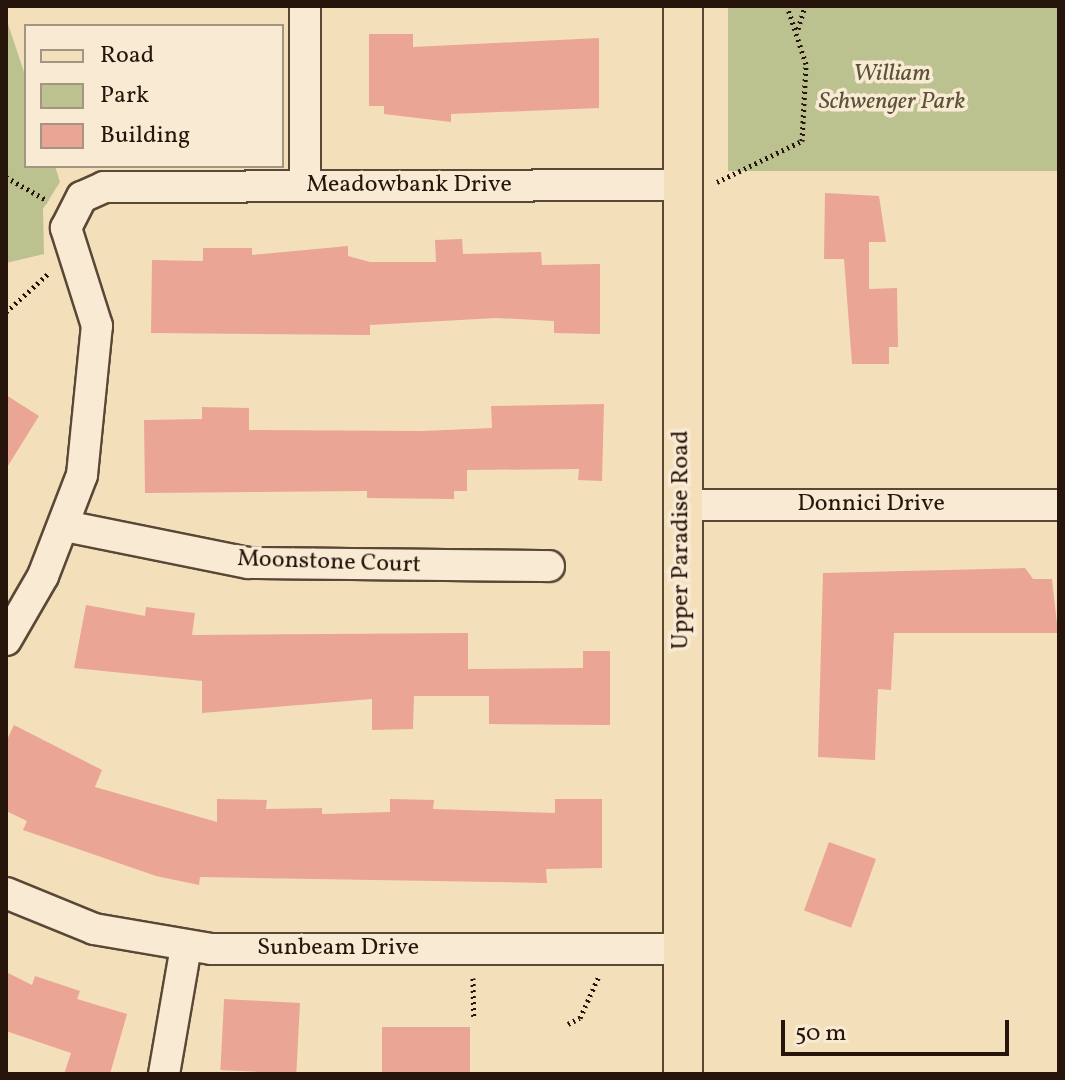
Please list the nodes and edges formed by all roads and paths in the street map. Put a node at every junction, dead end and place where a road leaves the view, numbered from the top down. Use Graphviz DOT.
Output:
graph roads {
  1 [pos="305,6"];
  2 [pos="683,6"];
  3 [pos="787,6"];
  4 [pos="805,6"];
  5 [pos="797,30"];
  6 [pos="6,177"];
  7 [pos="680,185"];
  8 [pos="305,186"];
  9 [pos="71,211"];
  10 [pos="72,254"];
  11 [pos="6,312"];
  12 [pos="683,505"];
  13 [pos="1059,505"];
  14 [pos="65,526"];
  15 [pos="549,566"];
  16 [pos="6,640"];
  17 [pos="6,893"];
  18 [pos="186,947"];
  19 [pos="473,949"];
  20 [pos="611,949"];
  21 [pos="680,949"];
  22 [pos="474,1017"];
  23 [pos="568,1024"];
  24 [pos="164,1074"];
  25 [pos="683,1074"];
  1 -- 8 [label="street"];
  2 -- 7 [label="main road, Upper Paradise Road"];
  3 -- 5 [label="path"];
  4 -- 5 [label="path"];
  5 -- 7 [label="path"];
  6 -- 9 [label="path"];
  7 -- 8 [label="street, Meadowbank Drive"];
  7 -- 12 [label="main road, Upper Paradise Road"];
  8 -- 9 [label="street, Meadowbank Drive"];
  9 -- 10 [label="street"];
  10 -- 11 [label="path"];
  10 -- 14 [label="street"];
  12 -- 13 [label="street, Donnici Drive"];
  12 -- 21 [label="main road, Upper Paradise Road"];
  14 -- 15 [label="street, Moonstone Court"];
  14 -- 16 [label="street"];
  17 -- 18 [label="street, Sunbeam Drive"];
  18 -- 19 [label="street, Sunbeam Drive"];
  18 -- 24 [label="street"];
  19 -- 20 [label="street, Sunbeam Drive"];
  19 -- 22 [label="path"];
  20 -- 21 [label="street, Sunbeam Drive"];
  20 -- 23 [label="path"];
  21 -- 25 [label="main road, Upper Paradise Road"];
}
